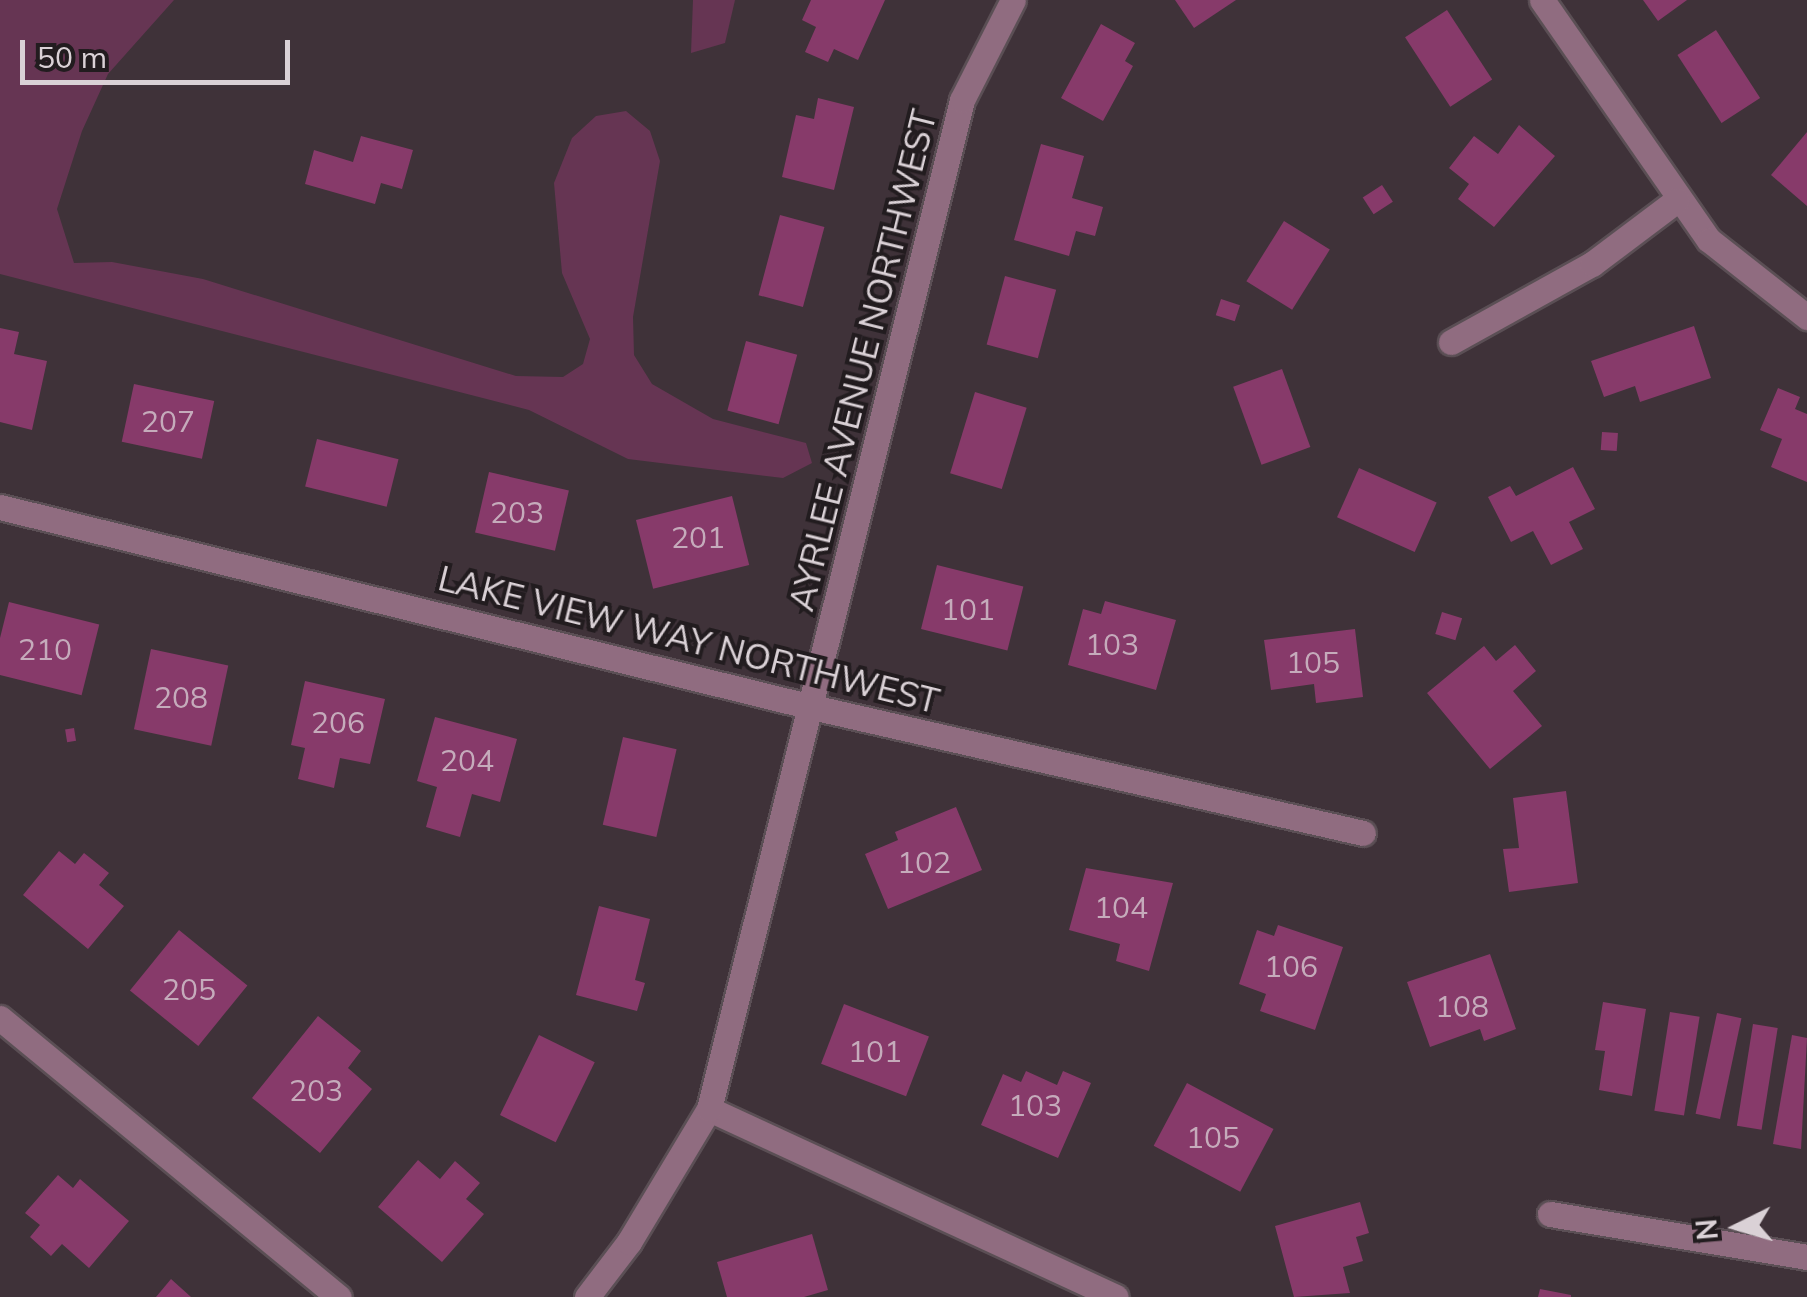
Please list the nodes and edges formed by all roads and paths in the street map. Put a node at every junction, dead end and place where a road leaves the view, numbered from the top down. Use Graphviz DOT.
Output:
graph roads {
  1 [pos="1013,0"];
  2 [pos="1542,0"];
  3 [pos="1677,200"];
  4 [pos="1807,318"];
  5 [pos="1451,342"];
  6 [pos="0,507"];
  7 [pos="812,707"];
  8 [pos="1363,833"];
  9 [pos="0,1018"];
  10 [pos="709,1110"];
  11 [pos="1550,1214"];
  12 [pos="1807,1257"];
  13 [pos="339,1297"];
  14 [pos="587,1297"];
  15 [pos="1116,1297"];
  1 -- 7 [label="street, AYRLEE AVENUE NORTHWEST"];
  2 -- 3 [label="street"];
  3 -- 4 [label="street"];
  3 -- 5 [label="street"];
  6 -- 7 [label="street, LAKE VIEW WAY NORTHWEST"];
  7 -- 8 [label="street, LAKE VIEW WAY NORTHWEST"];
  7 -- 10 [label="street, AYRLEE AVENUE NORTHWEST"];
  9 -- 13 [label="street"];
  10 -- 14 [label="street, AYRLEE AVENUE NORTHWEST"];
  10 -- 15 [label="street"];
  11 -- 12 [label="street"];
}
